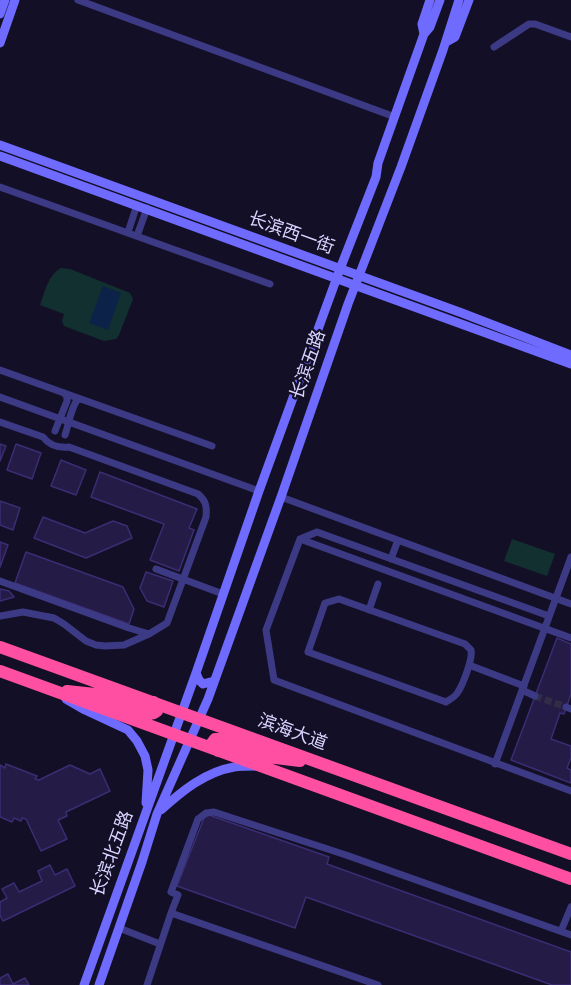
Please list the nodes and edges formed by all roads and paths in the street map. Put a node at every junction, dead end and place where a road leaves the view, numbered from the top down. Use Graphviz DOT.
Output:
graph roads {
  1 [pos="5,0"];
  2 [pos="15,0"];
  3 [pos="78,0"];
  4 [pos="430,0"];
  5 [pos="440,0"];
  6 [pos="459,0"];
  7 [pos="469,0"];
  8 [pos="0,14"];
  9 [pos="424,34"];
  10 [pos="571,37"];
  11 [pos="446,42"];
  12 [pos="0,43"];
  13 [pos="494,47"];
  14 [pos="394,117"];
  15 [pos="0,145"];
  16 [pos="0,156"];
  17 [pos="0,187"];
  18 [pos="142,207"];
  19 [pos="128,232"];
  20 [pos="137,236"];
  21 [pos="338,274"];
  22 [pos="357,280"];
  23 [pos="270,284"];
  24 [pos="571,355"];
  25 [pos="571,364"];
  26 [pos="0,370"];
  27 [pos="64,393"];
  28 [pos="0,397"];
  29 [pos="81,399"];
  30 [pos="59,418"];
  31 [pos="0,422"];
  32 [pos="70,422"];
  33 [pos="55,431"];
  34 [pos="65,435"];
  35 [pos="43,437"];
  36 [pos="212,446"];
  37 [pos="69,447"];
  38 [pos="259,491"];
  39 [pos="281,497"];
  40 [pos="300,539"];
  41 [pos="398,540"];
  42 [pos="571,557"];
  43 [pos="391,559"];
  44 [pos="156,569"];
  45 [pos="183,579"];
  46 [pos="0,581"];
  47 [pos="378,584"];
  48 [pos="223,594"];
  49 [pos="555,599"];
  50 [pos="571,604"];
  51 [pos="369,610"];
  52 [pos="0,616"];
  53 [pos="549,616"];
  54 [pos="544,628"];
  55 [pos="150,634"];
  56 [pos="571,638"];
  57 [pos="0,646"];
  58 [pos="469,665"];
  59 [pos="0,671"];
  60 [pos="196,673"];
  61 [pos="214,681"];
  62 [pos="523,688"];
  63 [pos="48,689"];
  64 [pos="535,696"];
  65 [pos="154,702"];
  66 [pos="182,712"];
  67 [pos="200,719"];
  68 [pos="173,735"];
  69 [pos="190,741"];
  70 [pos="218,751"];
  71 [pos="495,764"];
  72 [pos="259,766"];
  73 [pos="328,766"];
  74 [pos="571,791"];
  75 [pos="146,812"];
  76 [pos="158,814"];
  77 [pos="571,854"];
  78 [pos="571,879"];
  79 [pos="571,907"];
  80 [pos="171,913"];
  81 [pos="119,928"];
  82 [pos="561,932"];
  83 [pos="571,935"];
  84 [pos="160,944"];
  85 [pos="84,985"];
  86 [pos="99,985"];
  87 [pos="147,985"];
  88 [pos="378,985"];
  1 -- 8 [label="street"];
  2 -- 12 [label="street"];
  3 -- 14 [label="street"];
  4 -- 9 [label="street"];
  5 -- 9 [label="street, 长滨五路"];
  6 -- 11 [label="street, 长滨五路"];
  7 -- 11 [label="street"];
  9 -- 14 [label="street, 长滨五路"];
  10 -- 13 [label="street"];
  11 -- 22 [label="street, 长滨五路"];
  14 -- 21 [label="street, 长滨五路"];
  15 -- 21 [label="street, 长滨西一街"];
  16 -- 18 [label="street, 长滨西一街"];
  17 -- 19 [label="street"];
  18 -- 19 [label="street"];
  18 -- 20 [label="street"];
  18 -- 21 [label="street, 长滨西一街"];
  19 -- 20 [label="street"];
  20 -- 23 [label="street"];
  21 -- 22 [label="street, 长滨西一街"];
  21 -- 38 [label="street, 长滨五路"];
  22 -- 24 [label="street, 长滨西一街"];
  22 -- 25 [label="street, 长滨西一街"];
  22 -- 39 [label="street, 长滨五路"];
  26 -- 27 [label="street"];
  27 -- 29 [label="street"];
  27 -- 30 [label="street"];
  28 -- 30 [label="street"];
  29 -- 32 [label="street"];
  29 -- 36 [label="street"];
  30 -- 32 [label="street"];
  30 -- 33 [label="street"];
  31 -- 35 [label="street"];
  32 -- 34 [label="street"];
  32 -- 38 [label="street"];
  33 -- 34 [label="street"];
  33 -- 35 [label="street"];
  34 -- 37 [label="street"];
  35 -- 37 [label="street"];
  37 -- 45 [label="street"];
  38 -- 48 [label="street, 长滨五路"];
  39 -- 41 [label="street"];
  39 -- 61 [label="street, 长滨五路"];
  40 -- 43 [label="street"];
  40 -- 54 [label="street"];
  40 -- 71 [label="street"];
  41 -- 43 [label="street"];
  41 -- 49 [label="street"];
  42 -- 49 [label="street"];
  43 -- 53 [label="street"];
  44 -- 45 [label="street"];
  45 -- 48 [label="street"];
  45 -- 55 [label="street"];
  46 -- 55 [label="street"];
  47 -- 51 [label="street"];
  48 -- 60 [label="street, 长滨五路"];
  49 -- 50 [label="street"];
  49 -- 53 [label="street"];
  51 -- 58 [label="street"];
  51 -- 58 [label="street"];
  52 -- 55 [label="street"];
  53 -- 54 [label="street"];
  54 -- 56 [label="street"];
  54 -- 62 [label="street"];
  57 -- 65 [label="highway, 滨海大道"];
  58 -- 62 [label="street"];
  59 -- 63 [label="highway"];
  60 -- 61 [label="street"];
  60 -- 66 [label="street, 长滨五路"];
  61 -- 67 [label="street, 长滨五路"];
  62 -- 64 [label="street"];
  62 -- 71 [label="street"];
  63 -- 65 [label="highway"];
  63 -- 68 [label="highway"];
  63 -- 75 [label="street"];
  65 -- 66 [label="highway, 滨海大道"];
  66 -- 67 [label="highway, 滨海大道"];
  66 -- 68 [label="street, 长滨五路"];
  67 -- 69 [label="street, 长滨五路"];
  67 -- 73 [label="highway, 滨海大道"];
  68 -- 69 [label="highway"];
  68 -- 75 [label="street, 长滨北五路"];
  69 -- 70 [label="highway"];
  69 -- 76 [label="street, 长滨北五路"];
  70 -- 72 [label="highway"];
  70 -- 73 [label="highway"];
  71 -- 74 [label="street"];
  72 -- 76 [label="street"];
  72 -- 78 [label="highway"];
  73 -- 77 [label="highway, 滨海大道"];
  75 -- 85 [label="street, 长滨北五路"];
  76 -- 81 [label="street, 长滨北五路"];
  79 -- 82 [label="street"];
  80 -- 82 [label="street"];
  80 -- 84 [label="street"];
  80 -- 88 [label="street"];
  81 -- 84 [label="street"];
  81 -- 86 [label="street, 长滨北五路"];
  82 -- 83 [label="street"];
  84 -- 87 [label="street"];
}
